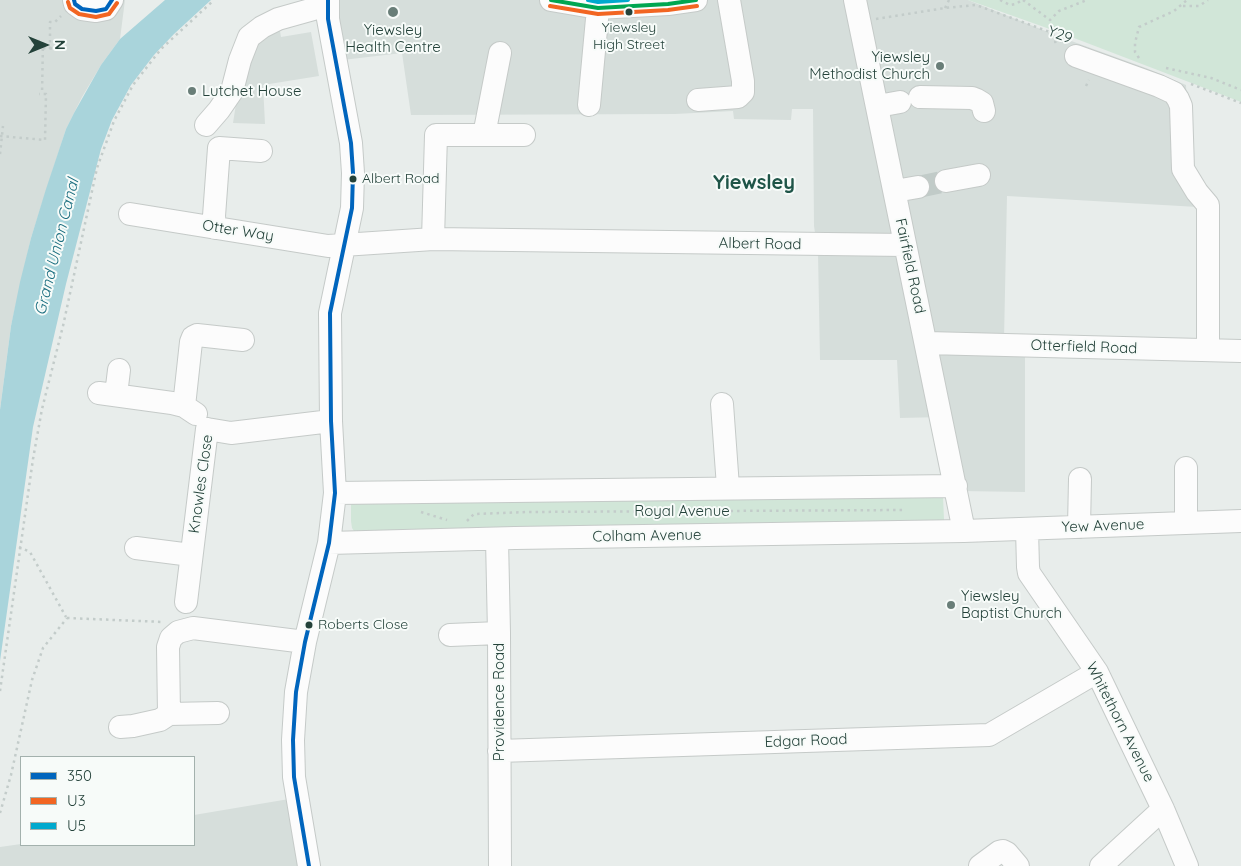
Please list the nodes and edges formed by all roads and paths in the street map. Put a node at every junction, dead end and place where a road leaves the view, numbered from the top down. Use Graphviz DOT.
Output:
graph roads {
  1 [pos="74,0"];
  2 [pos="214,0"];
  3 [pos="551,0"];
  4 [pos="696,0"];
  5 [pos="729,0"];
  6 [pos="855,0"];
  7 [pos="949,0"];
  8 [pos="1000,0"];
  9 [pos="1022,0"];
  10 [pos="1087,0"];
  11 [pos="1187,0"];
  12 [pos="1208,0"];
  13 [pos="111,3"];
  14 [pos="328,3"];
  15 [pos="608,5"];
  16 [pos="1181,6"];
  17 [pos="945,8"];
  18 [pos="873,19"];
  19 [pos="55,22"];
  20 [pos="31,41"];
  21 [pos="43,48"];
  22 [pos="50,49"];
  23 [pos="59,49"];
  24 [pos="1076,49"];
  25 [pos="500,53"];
  26 [pos="1141,60"];
  27 [pos="1166,67"];
  28 [pos="1190,84"];
  29 [pos="1241,90"];
  30 [pos="698,100"];
  31 [pos="1241,104"];
  32 [pos="589,105"];
  33 [pos="878,106"];
  34 [pos="984,110"];
  35 [pos="206,125"];
  36 [pos="3,126"];
  37 [pos="484,135"];
  38 [pos="524,135"];
  39 [pos="1,136"];
  40 [pos="261,151"];
  41 [pos="0,154"];
  42 [pos="979,174"];
  43 [pos="946,181"];
  44 [pos="918,187"];
  45 [pos="895,191"];
  46 [pos="130,214"];
  47 [pos="215,228"];
  48 [pos="433,239"];
  49 [pos="905,244"];
  50 [pos="345,245"];
  51 [pos="243,340"];
  52 [pos="926,344"];
  53 [pos="1208,350"];
  54 [pos="1241,351"];
  55 [pos="119,370"];
  56 [pos="722,404"];
  57 [pos="184,406"];
  58 [pos="331,421"];
  59 [pos="207,429"];
  60 [pos="1186,468"];
  61 [pos="1080,479"];
  62 [pos="926,486"];
  63 [pos="956,486"];
  64 [pos="728,487"];
  65 [pos="684,488"];
  66 [pos="536,492"];
  67 [pos="335,493"];
  68 [pos="417,510"];
  69 [pos="906,510"];
  70 [pos="684,511"];
  71 [pos="526,512"];
  72 [pos="1241,521"];
  73 [pos="1186,522"];
  74 [pos="1079,527"];
  75 [pos="1027,529"];
  76 [pos="964,531"];
  77 [pos="464,532"];
  78 [pos="883,533"];
  79 [pos="684,536"];
  80 [pos="506,538"];
  81 [pos="329,543"];
  82 [pos="20,547"];
  83 [pos="136,548"];
  84 [pos="191,555"];
  85 [pos="186,602"];
  86 [pos="67,618"];
  87 [pos="187,628"];
  88 [pos="500,633"];
  89 [pos="450,635"];
  90 [pos="305,642"];
  91 [pos="1097,672"];
  92 [pos="0,691"];
  93 [pos="218,713"];
  94 [pos="170,714"];
  95 [pos="120,727"];
  96 [pos="499,751"];
  97 [pos="1163,809"];
  98 [pos="0,813"];
  99 [pos="309,866"];
  100 [pos="500,866"];
  101 [pos="980,866"];
  102 [pos="1018,866"];
  103 [pos="1101,866"];
  104 [pos="1186,866"];
  1 -- 13 [label="street"];
  2 -- 82 [label="path"];
  3 -- 15 [label="street"];
  4 -- 15 [label="street"];
  5 -- 30 [label="street"];
  6 -- 33 [label="street, Fairfield Road"];
  7 -- 17 [label="path"];
  8 -- 9 [label="path"];
  9 -- 10 [label="path"];
  11 -- 16 [label="path"];
  12 -- 16 [label="path"];
  14 -- 35 [label="street"];
  14 -- 50 [label="street"];
  15 -- 32 [label="street"];
  16 -- 26 [label="path"];
  17 -- 18 [label="path, Y29"];
  17 -- 24 [label="path, Y29"];
  19 -- 22 [label="path"];
  20 -- 21 [label="path"];
  21 -- 22 [label="path"];
  21 -- 39 [label="path"];
  22 -- 23 [label="path"];
  24 -- 53 [label="street"];
  25 -- 37 [label="street"];
  27 -- 29 [label="path"];
  28 -- 31 [label="path"];
  33 -- 34 [label="street"];
  33 -- 45 [label="street, Fairfield Road"];
  36 -- 39 [label="path"];
  37 -- 38 [label="street"];
  37 -- 48 [label="street"];
  39 -- 41 [label="path"];
  40 -- 47 [label="street"];
  42 -- 43 [label="street"];
  44 -- 45 [label="street"];
  45 -- 49 [label="street, Fairfield Road"];
  46 -- 47 [label="street, Otter Way"];
  47 -- 50 [label="street, Otter Way"];
  48 -- 49 [label="street, Albert Road"];
  48 -- 50 [label="street, Albert Road"];
  49 -- 52 [label="street, Fairfield Road"];
  50 -- 58 [label="street"];
  51 -- 57 [label="street"];
  52 -- 53 [label="street, Otterfield Road"];
  52 -- 63 [label="street, Fairfield Road"];
  53 -- 54 [label="street, Otterfield Road"];
  55 -- 57 [label="street"];
  56 -- 64 [label="street"];
  57 -- 59 [label="street"];
  58 -- 59 [label="street, Knowles Close"];
  58 -- 67 [label="street"];
  59 -- 84 [label="street, Knowles Close"];
  60 -- 73 [label="street"];
  61 -- 74 [label="street"];
  62 -- 63 [label="street"];
  62 -- 64 [label="street"];
  62 -- 69 [label="path"];
  63 -- 76 [label="street, Fairfield Road"];
  64 -- 65 [label="street"];
  65 -- 66 [label="street"];
  65 -- 70 [label="path"];
  66 -- 67 [label="street"];
  66 -- 71 [label="path"];
  67 -- 81 [label="street"];
  68 -- 77 [label="path"];
  69 -- 70 [label="path, Royal Avenue"];
  69 -- 78 [label="path"];
  70 -- 71 [label="path, Royal Avenue"];
  70 -- 79 [label="path"];
  71 -- 77 [label="path, Royal Avenue"];
  71 -- 80 [label="path"];
  72 -- 73 [label="street, Yew Avenue"];
  73 -- 74 [label="street, Yew Avenue"];
  74 -- 75 [label="street, Yew Avenue"];
  75 -- 76 [label="street, Yew Avenue"];
  75 -- 91 [label="street, Whitethorn Avenue"];
  76 -- 78 [label="street, Colham Avenue"];
  77 -- 80 [label="street, Colham Avenue"];
  77 -- 81 [label="street, Colham Avenue"];
  78 -- 79 [label="street, Colham Avenue"];
  79 -- 80 [label="street, Colham Avenue"];
  80 -- 88 [label="street, Providence Road"];
  81 -- 90 [label="street"];
  82 -- 86 [label="path"];
  82 -- 92 [label="path"];
  83 -- 84 [label="street"];
  84 -- 85 [label="street, Knowles Close"];
  86 -- 87 [label="path"];
  86 -- 98 [label="path"];
  87 -- 90 [label="street"];
  87 -- 94 [label="street"];
  88 -- 89 [label="street"];
  88 -- 96 [label="street, Providence Road"];
  90 -- 99 [label="street"];
  91 -- 96 [label="street, Edgar Road"];
  91 -- 97 [label="street, Whitethorn Avenue"];
  93 -- 94 [label="street"];
  94 -- 95 [label="street"];
  96 -- 100 [label="street, Providence Road"];
  97 -- 103 [label="street"];
  97 -- 104 [label="street, Whitethorn Avenue"];
  101 -- 102 [label="street"];
}
